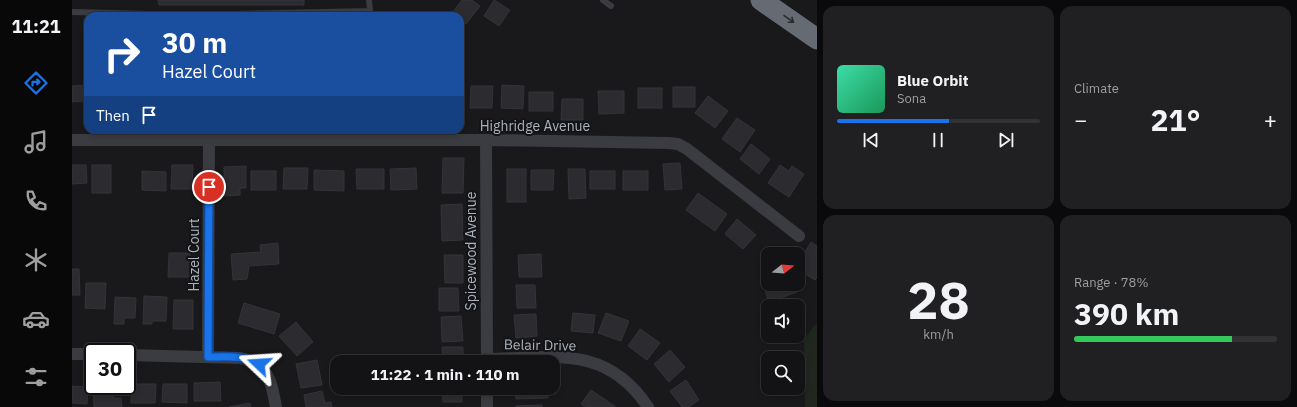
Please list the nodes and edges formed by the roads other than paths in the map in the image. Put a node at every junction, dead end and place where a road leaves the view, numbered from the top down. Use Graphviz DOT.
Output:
graph roads {
  1 [pos="369,0"];
  2 [pos="603,0"];
  3 [pos="761,0"];
  4 [pos="611,6"];
  5 [pos="72,12"];
  6 [pos="84,12"];
  7 [pos="329,12"];
  8 [pos="817,38"];
  9 [pos="209,135"];
  10 [pos="72,140"];
  11 [pos="486,140"];
  12 [pos="799,236"];
  13 [pos="72,354"];
  14 [pos="84,354"];
  15 [pos="136,355"];
  16 [pos="487,355"];
  17 [pos="208,357"];
  18 [pos="560,358"];
  19 [pos="487,395"];
  20 [pos="276,407"];
  21 [pos="487,407"];
  22 [pos="648,407"];
  1 -- 7 [label="lane"];
  2 -- 4 [label="lane"];
  3 -- 8 [label="highway, one-way"];
  5 -- 6 [label="lane"];
  9 -- 10 [label="street, Highridge Avenue"];
  9 -- 11 [label="street, Highridge Avenue"];
  9 -- 17 [label="street, Hazel Court"];
  11 -- 12 [label="street, Highridge Avenue"];
  11 -- 16 [label="street, Spicewood Avenue"];
  13 -- 14 [label="street"];
  15 -- 17 [label="street"];
  17 -- 20 [label="street"];
  18 -- 22 [label="street, Belair Drive"];
  19 -- 21 [label="street"];
}
